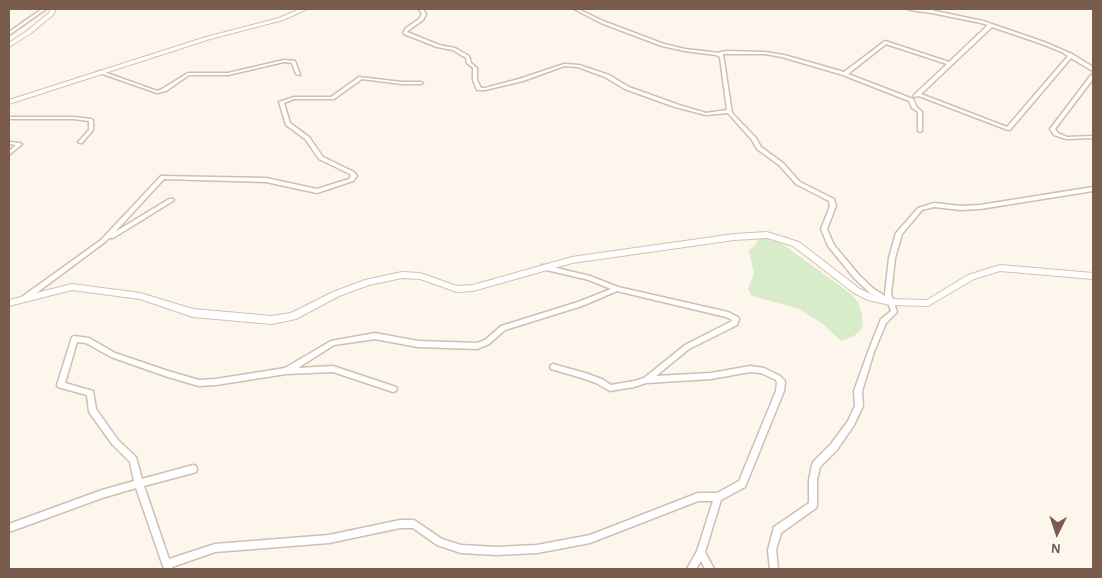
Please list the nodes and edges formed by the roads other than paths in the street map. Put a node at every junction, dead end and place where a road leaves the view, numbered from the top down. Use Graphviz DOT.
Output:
graph roads {
  1 [pos="44,9"];
  2 [pos="53,9"];
  3 [pos="304,9"];
  4 [pos="421,9"];
  5 [pos="576,9"];
  6 [pos="910,9"];
  7 [pos="928,9"];
  8 [pos="934,12"];
  9 [pos="991,25"];
  10 [pos="9,34"];
  11 [pos="9,45"];
  12 [pos="722,56"];
  13 [pos="1071,56"];
  14 [pos="950,64"];
  15 [pos="1093,68"];
  16 [pos="99,72"];
  17 [pos="298,74"];
  18 [pos="845,74"];
  19 [pos="1093,76"];
  20 [pos="421,83"];
  21 [pos="918,94"];
  22 [pos="911,100"];
  23 [pos="9,102"];
  24 [pos="730,111"];
  25 [pos="9,118"];
  26 [pos="920,131"];
  27 [pos="1093,137"];
  28 [pos="80,142"];
  29 [pos="9,143"];
  30 [pos="9,153"];
  31 [pos="1093,189"];
  32 [pos="171,200"];
  33 [pos="103,241"];
  34 [pos="543,267"];
  35 [pos="1093,276"];
  36 [pos="617,289"];
  37 [pos="25,298"];
  38 [pos="890,302"];
  39 [pos="9,303"];
  40 [pos="553,367"];
  41 [pos="286,371"];
  42 [pos="646,380"];
  43 [pos="393,389"];
  44 [pos="193,469"];
  45 [pos="139,484"];
  46 [pos="718,497"];
  47 [pos="9,528"];
  48 [pos="701,553"];
  49 [pos="167,567"];
  50 [pos="691,569"];
  51 [pos="710,569"];
  52 [pos="774,569"];
  1 -- 10 [label="street"];
  2 -- 11 [label="street"];
  3 -- 16 [label="street"];
  4 -- 24 [label="street"];
  5 -- 12 [label="street"];
  6 -- 8 [label="street"];
  7 -- 8 [label="street"];
  8 -- 9 [label="street"];
  9 -- 13 [label="street"];
  9 -- 14 [label="street"];
  12 -- 18 [label="street"];
  12 -- 24 [label="street"];
  13 -- 15 [label="street"];
  13 -- 21 [label="street"];
  14 -- 18 [label="street"];
  14 -- 21 [label="street"];
  16 -- 17 [label="street"];
  16 -- 23 [label="street"];
  18 -- 22 [label="street"];
  19 -- 27 [label="street"];
  20 -- 33 [label="street"];
  21 -- 22 [label="street"];
  22 -- 26 [label="street"];
  24 -- 38 [label="street"];
  25 -- 28 [label="street"];
  29 -- 30 [label="street"];
  31 -- 38 [label="street"];
  32 -- 33 [label="street"];
  33 -- 37 [label="street"];
  34 -- 36 [label="street"];
  34 -- 37 [label="street"];
  34 -- 38 [label="street"];
  35 -- 38 [label="street"];
  36 -- 41 [label="street"];
  36 -- 42 [label="street"];
  37 -- 39 [label="street"];
  38 -- 52 [label="street"];
  40 -- 42 [label="street"];
  41 -- 43 [label="street"];
  41 -- 45 [label="street"];
  42 -- 46 [label="street"];
  44 -- 45 [label="street"];
  45 -- 47 [label="street"];
  45 -- 49 [label="street"];
  46 -- 48 [label="street"];
  46 -- 49 [label="street"];
  48 -- 50 [label="street"];
  48 -- 51 [label="street"];
}
